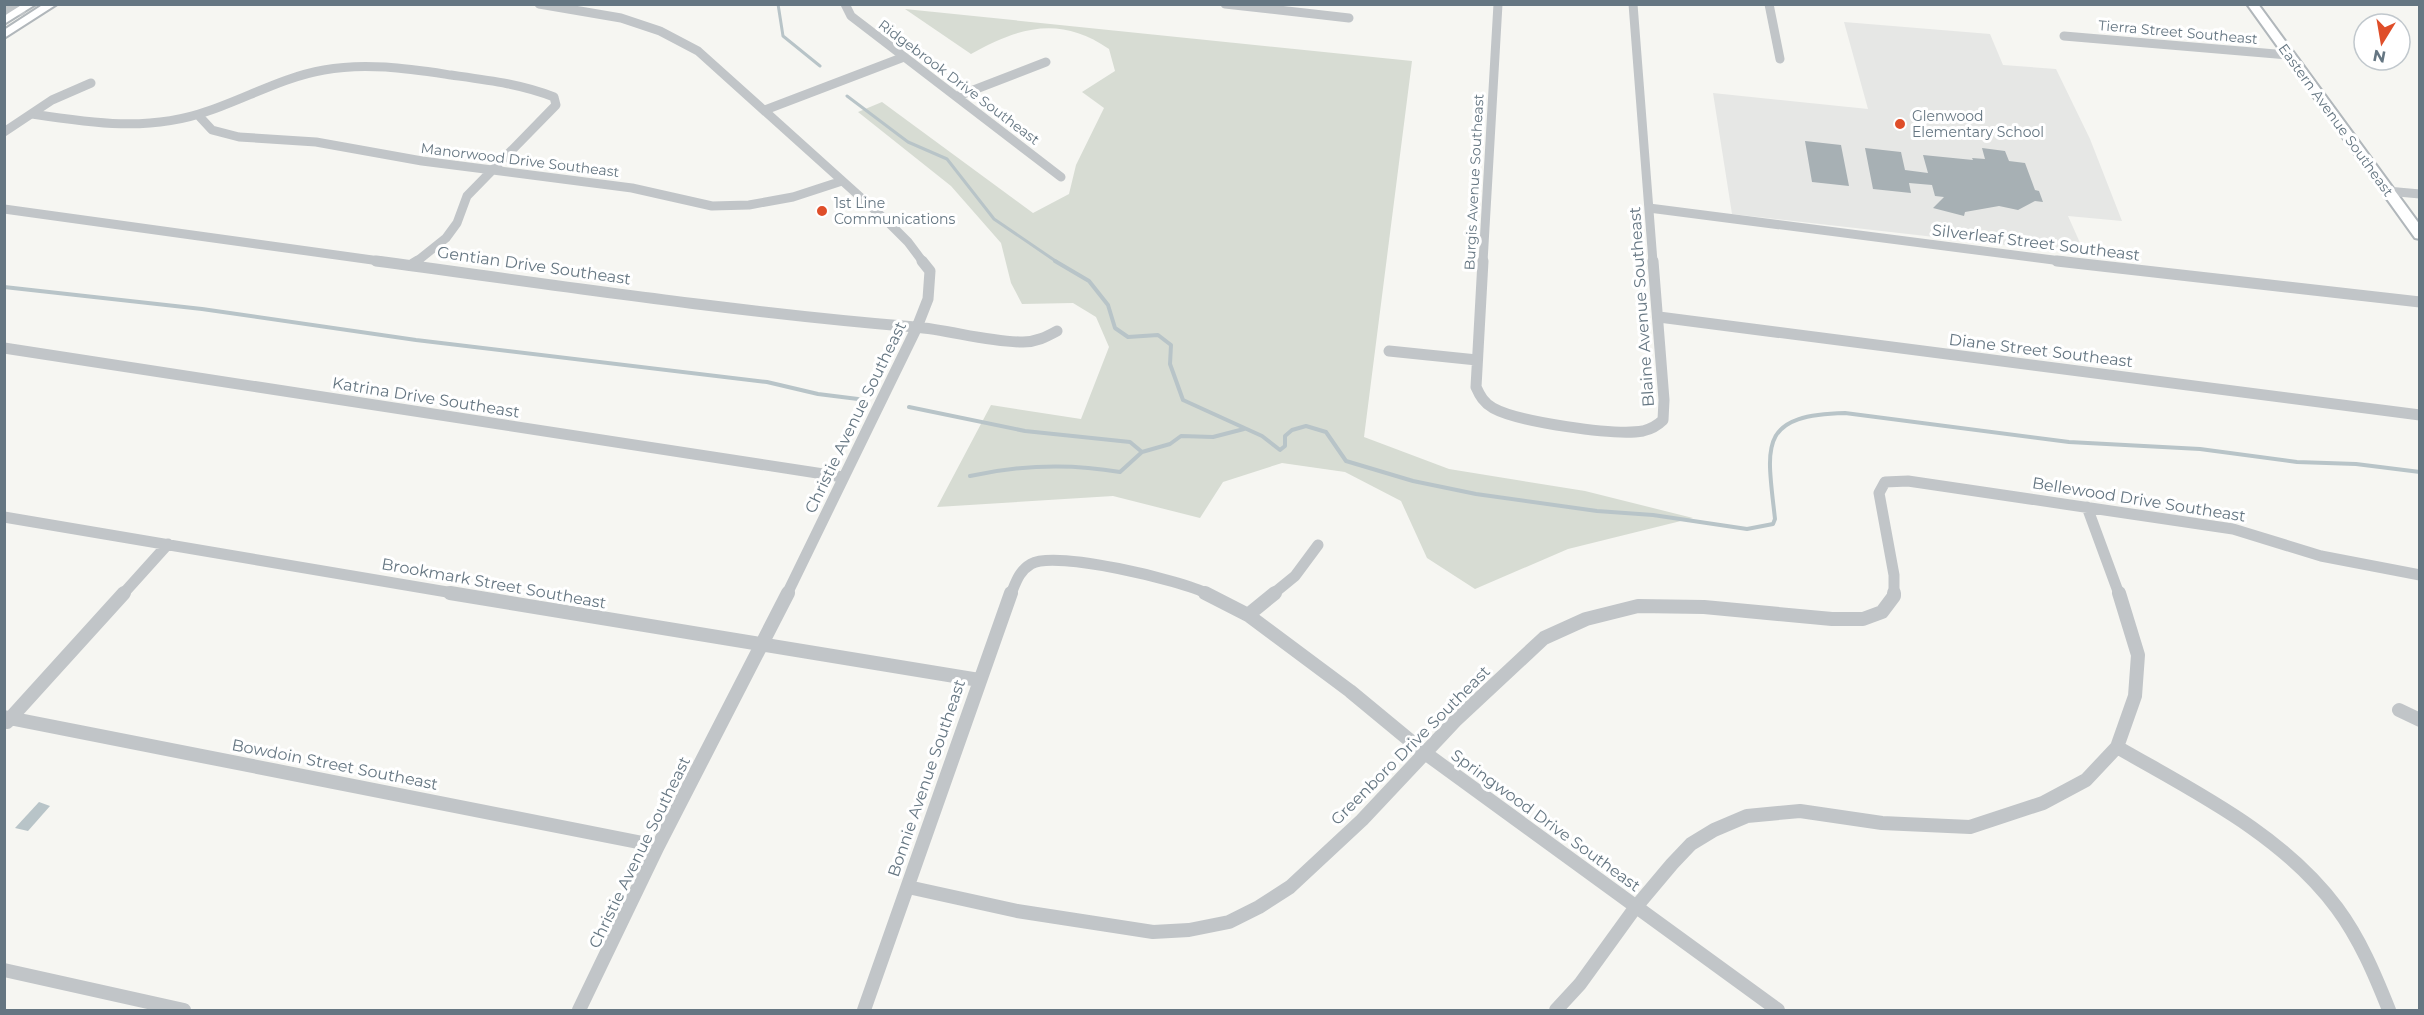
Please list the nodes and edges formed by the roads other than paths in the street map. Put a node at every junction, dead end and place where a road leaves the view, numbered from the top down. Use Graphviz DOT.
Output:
graph roads {
  1 [pos="52,4"];
  2 [pos="539,4"];
  3 [pos="845,4"];
  4 [pos="1225,4"];
  5 [pos="1498,4"];
  6 [pos="1633,4"];
  7 [pos="1769,4"];
  8 [pos="2252,4"];
  9 [pos="26,8"];
  10 [pos="4,9"];
  11 [pos="1349,18"];
  12 [pos="4,21"];
  13 [pos="4,35"];
  14 [pos="2064,36"];
  15 [pos="2288,55"];
  16 [pos="904,57"];
  17 [pos="1780,59"];
  18 [pos="1046,62"];
  19 [pos="91,83"];
  20 [pos="958,96"];
  21 [pos="765,110"];
  22 [pos="32,114"];
  23 [pos="199,116"];
  24 [pos="4,132"];
  25 [pos="493,170"];
  26 [pos="1061,177"];
  27 [pos="842,181"];
  28 [pos="2387,191"];
  29 [pos="2420,194"];
  30 [pos="1649,208"];
  31 [pos="4,209"];
  32 [pos="2420,235"];
  33 [pos="413,264"];
  34 [pos="2420,302"];
  35 [pos="1659,317"];
  36 [pos="917,327"];
  37 [pos="1057,331"];
  38 [pos="4,348"];
  39 [pos="1389,351"];
  40 [pos="1477,360"];
  41 [pos="2420,415"];
  42 [pos="843,477"];
  43 [pos="1885,482"];
  44 [pos="2087,507"];
  45 [pos="4,517"];
  46 [pos="168,544"];
  47 [pos="1318,545"];
  48 [pos="1032,563"];
  49 [pos="2420,575"];
  50 [pos="1248,615"];
  51 [pos="762,646"];
  52 [pos="979,680"];
  53 [pos="2399,710"];
  54 [pos="7,720"];
  55 [pos="2420,720"];
  56 [pos="2117,747"];
  57 [pos="1425,753"];
  58 [pos="658,846"];
  59 [pos="908,887"];
  60 [pos="1635,908"];
  61 [pos="4,970"];
  62 [pos="184,1011"];
  63 [pos="579,1011"];
  64 [pos="864,1011"];
  65 [pos="1556,1011"];
  66 [pos="1778,1011"];
  67 [pos="2389,1011"];
  1 -- 13 [label="street"];
  2 -- 21 [label="street, Christie Avenue Southeast"];
  3 -- 16 [label="street, Ridgebrook Drive Southeast"];
  4 -- 11 [label="street"];
  5 -- 40 [label="street, Burgis Avenue Southeast"];
  6 -- 30 [label="street, Blaine Avenue Southeast"];
  7 -- 17 [label="street"];
  8 -- 15 [label="street, Eastern Avenue Southeast"];
  9 -- 10 [label="street"];
  9 -- 12 [label="street"];
  14 -- 15 [label="street, Tierra Street Southeast"];
  15 -- 28 [label="street, Eastern Avenue Southeast"];
  16 -- 20 [label="street, Ridgebrook Drive Southeast"];
  16 -- 21 [label="street"];
  18 -- 20 [label="street"];
  19 -- 22 [label="street"];
  20 -- 26 [label="street, Ridgebrook Drive Southeast"];
  21 -- 27 [label="street, Christie Avenue Southeast"];
  22 -- 23 [label="street"];
  22 -- 24 [label="street"];
  23 -- 25 [label="street, Manorwood Drive Southeast"];
  23 -- 25 [label="street"];
  25 -- 27 [label="street, Manorwood Drive Southeast"];
  25 -- 33 [label="street"];
  27 -- 36 [label="street, Christie Avenue Southeast"];
  28 -- 29 [label="street"];
  28 -- 32 [label="street, Eastern Avenue Southeast"];
  30 -- 34 [label="street, Silverleaf Street Southeast"];
  30 -- 35 [label="street, Blaine Avenue Southeast"];
  31 -- 33 [label="street, Gentian Drive Southeast"];
  33 -- 36 [label="street, Gentian Drive Southeast"];
  35 -- 40 [label="street, Blaine Avenue Southeast"];
  35 -- 41 [label="street, Diane Street Southeast"];
  36 -- 37 [label="street, Gentian Drive Southeast"];
  36 -- 42 [label="street, Christie Avenue Southeast"];
  38 -- 42 [label="street, Katrina Drive Southeast"];
  39 -- 40 [label="street"];
  42 -- 51 [label="street, Christie Avenue Southeast"];
  43 -- 44 [label="street, Bellewood Drive Southeast"];
  43 -- 57 [label="street, Greenboro Drive Southeast"];
  44 -- 49 [label="street, Bellewood Drive Southeast"];
  44 -- 56 [label="street"];
  45 -- 46 [label="street, Brookmark Street Southeast"];
  46 -- 51 [label="street, Brookmark Street Southeast"];
  46 -- 54 [label="street"];
  47 -- 50 [label="street"];
  48 -- 50 [label="street, Springwood Drive Southeast"];
  48 -- 52 [label="street, Bonnie Avenue Southeast"];
  50 -- 57 [label="street, Springwood Drive Southeast"];
  51 -- 52 [label="street, Brookmark Street Southeast"];
  51 -- 58 [label="street, Christie Avenue Southeast"];
  52 -- 59 [label="street, Bonnie Avenue Southeast"];
  53 -- 55 [label="street"];
  54 -- 58 [label="street, Bowdoin Street Southeast"];
  56 -- 60 [label="street"];
  56 -- 67 [label="street"];
  57 -- 59 [label="street, Greenboro Drive Southeast"];
  57 -- 60 [label="street, Springwood Drive Southeast"];
  58 -- 63 [label="street, Christie Avenue Southeast"];
  59 -- 64 [label="street, Bonnie Avenue Southeast"];
  60 -- 65 [label="street"];
  60 -- 66 [label="street, Springwood Drive Southeast"];
  61 -- 62 [label="street"];
}
